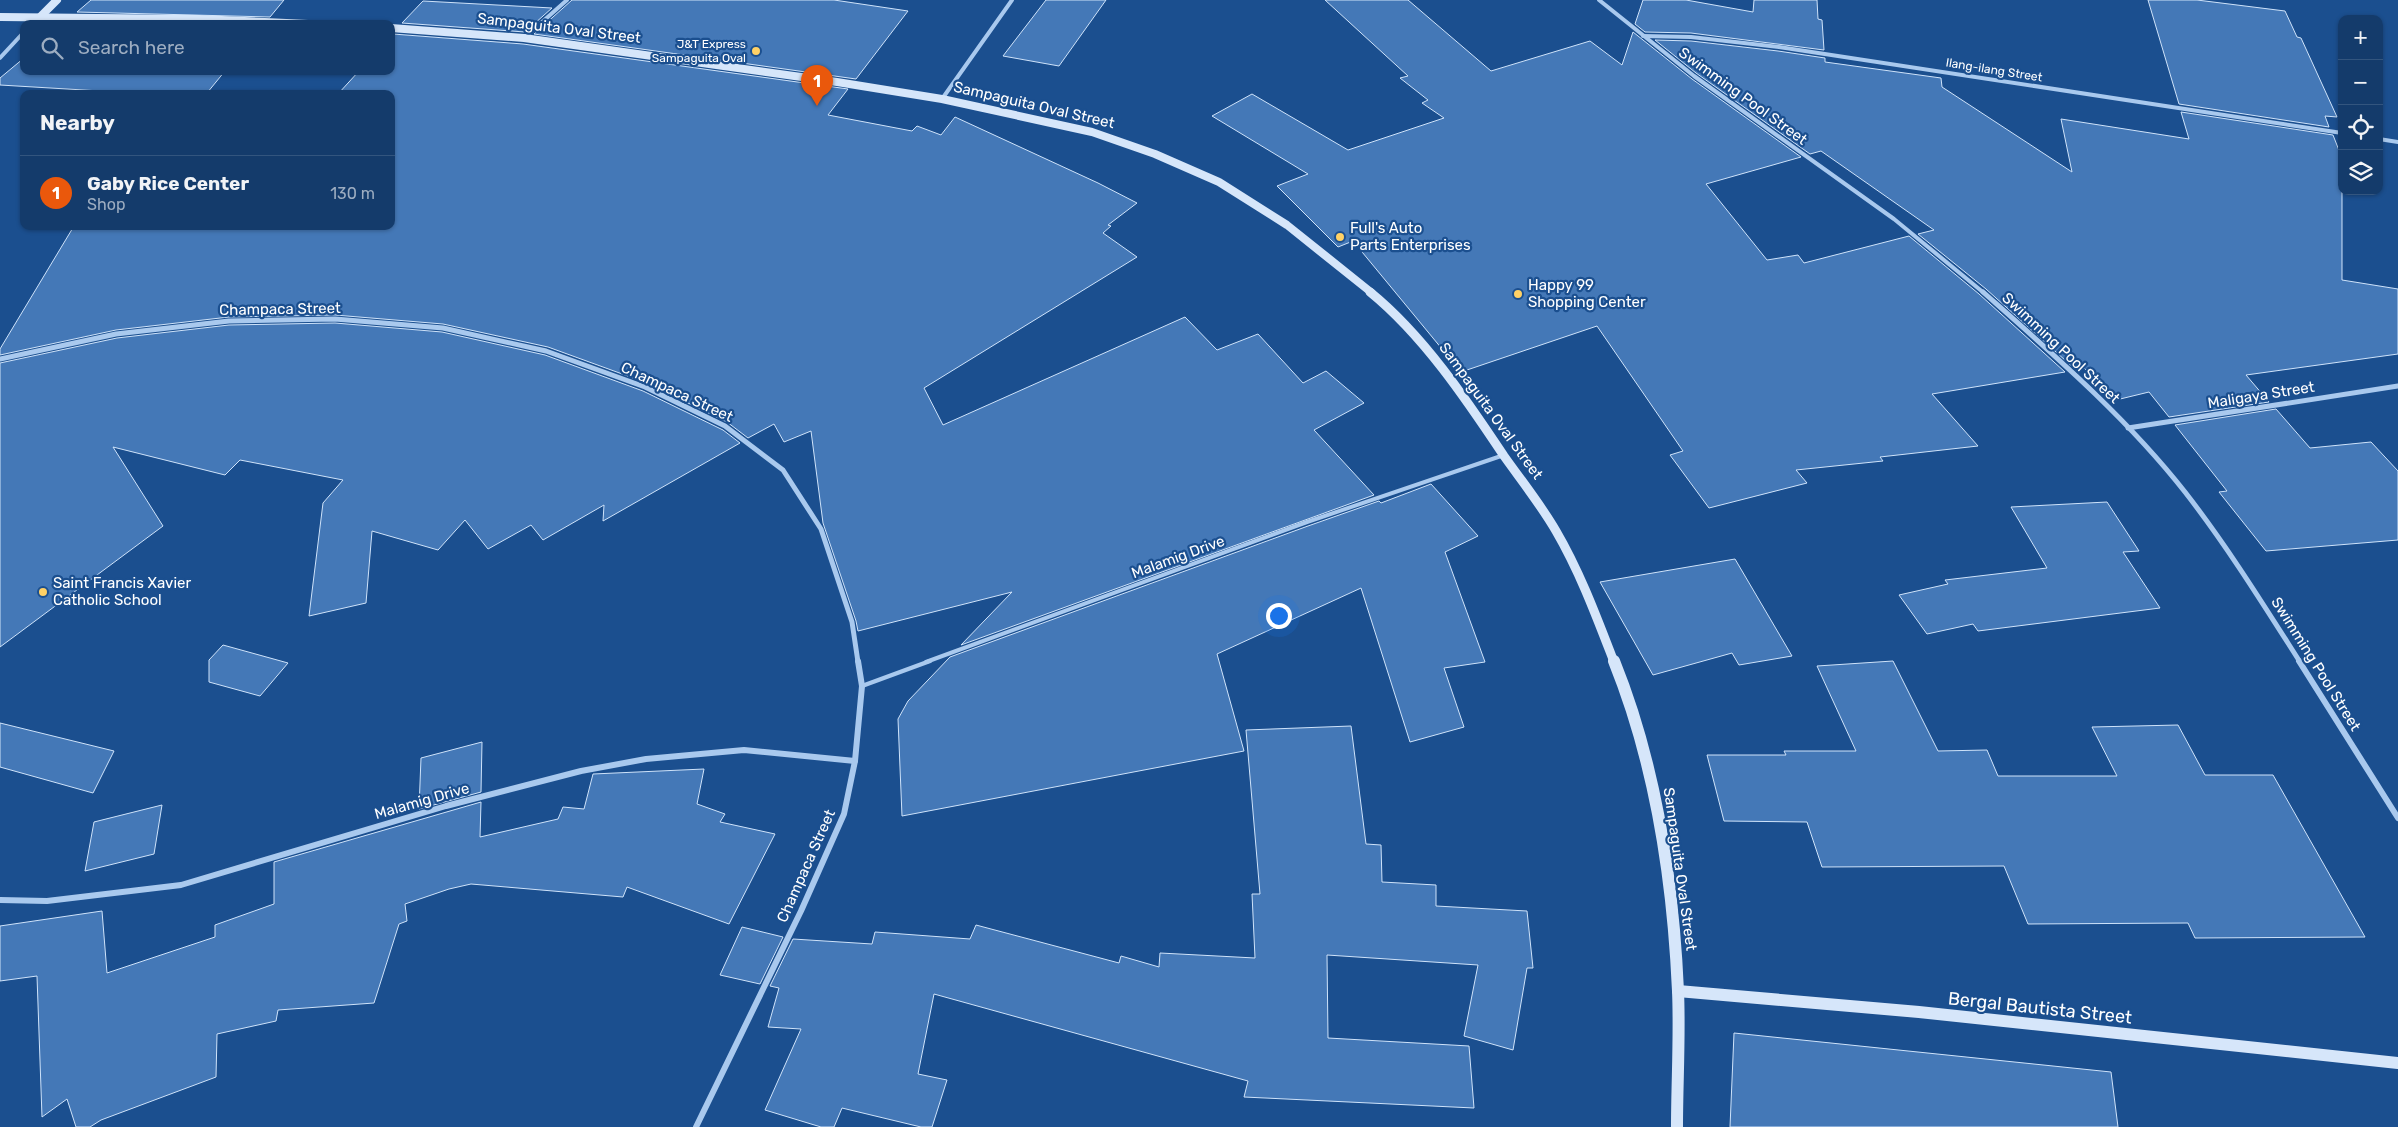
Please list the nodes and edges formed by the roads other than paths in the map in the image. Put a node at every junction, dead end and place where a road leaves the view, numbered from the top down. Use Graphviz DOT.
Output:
graph roads {
  1 [pos="57,0"];
  2 [pos="566,0"];
  3 [pos="1012,0"];
  4 [pos="1599,0"];
  5 [pos="0,17"];
  6 [pos="40,17"];
  7 [pos="37,20"];
  8 [pos="220,20"];
  9 [pos="395,28"];
  10 [pos="20,36"];
  11 [pos="1642,36"];
  12 [pos="524,38"];
  13 [pos="0,58"];
  14 [pos="942,99"];
  15 [pos="2338,132"];
  16 [pos="2383,140"];
  17 [pos="2398,142"];
  18 [pos="0,359"];
  19 [pos="2398,386"];
  20 [pos="2128,428"];
  21 [pos="1504,455"];
  22 [pos="862,686"];
  23 [pos="855,761"];
  24 [pos="2398,818"];
  25 [pos="0,900"];
  26 [pos="1678,991"];
  27 [pos="2398,1063"];
  28 [pos="696,1127"];
  29 [pos="1677,1127"];
  1 -- 6 [label="street"];
  2 -- 12 [label="street"];
  3 -- 14 [label="street"];
  4 -- 11 [label="street, Swimming Pool Street"];
  5 -- 6 [label="street"];
  6 -- 7 [label="street"];
  6 -- 8 [label="street"];
  9 -- 12 [label="street, Sampaguita Oval Street"];
  10 -- 13 [label="street"];
  11 -- 15 [label="street, Ilang-ilang Street"];
  11 -- 20 [label="street, Swimming Pool Street"];
  12 -- 14 [label="street, Sampaguita Oval Street"];
  14 -- 21 [label="street, Sampaguita Oval Street"];
  16 -- 17 [label="street"];
  18 -- 22 [label="street, Champaca Street"];
  19 -- 20 [label="street, Maligaya Street"];
  20 -- 24 [label="street, Swimming Pool Street"];
  21 -- 22 [label="lane, Malamig Drive"];
  21 -- 26 [label="street, Sampaguita Oval Street"];
  22 -- 23 [label="street, Champaca Street"];
  23 -- 25 [label="street, Malamig Drive"];
  23 -- 28 [label="street, Champaca Street"];
  26 -- 27 [label="street, Bergal Bautista Street"];
  26 -- 29 [label="street, Sampaguita Oval Street"];
}
